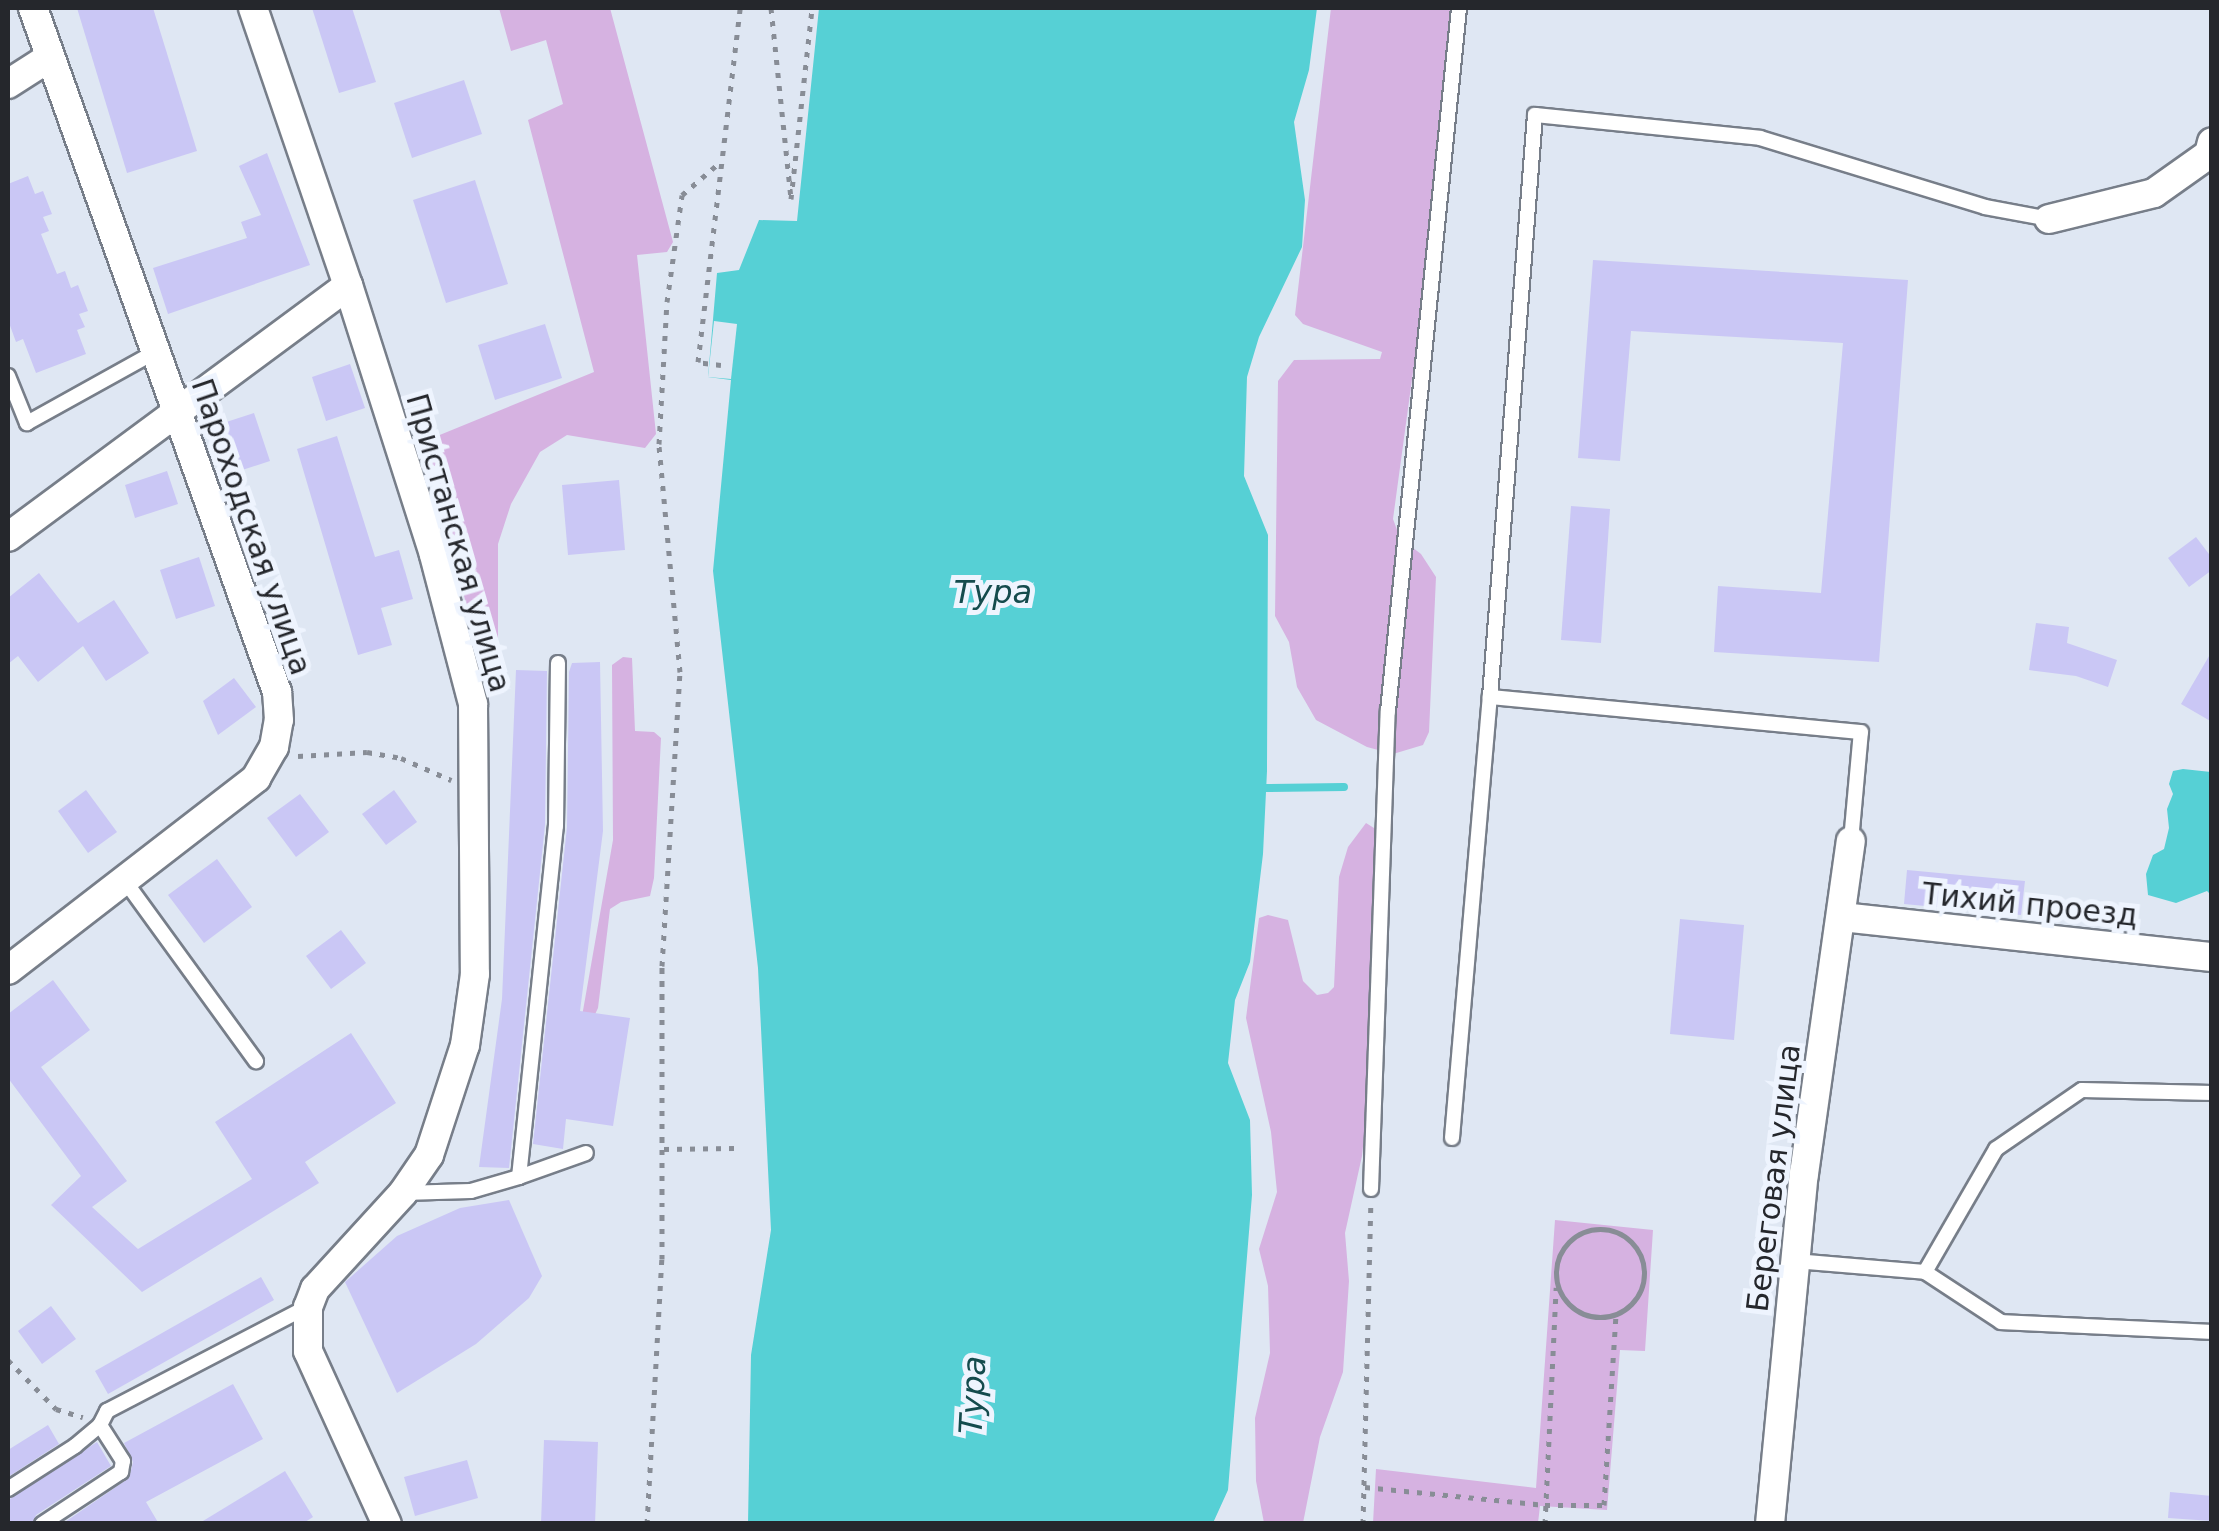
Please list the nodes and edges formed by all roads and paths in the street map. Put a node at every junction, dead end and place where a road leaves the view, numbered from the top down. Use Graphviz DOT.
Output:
graph roads {
  1 [pos="33,8"];
  2 [pos="253,8"];
  3 [pos="740,8"];
  4 [pos="771,8"];
  5 [pos="812,8"];
  6 [pos="1458,8"];
  7 [pos="50,56"];
  8 [pos="8,84"];
  9 [pos="2210,148"];
  10 [pos="718,164"];
  11 [pos="2049,219"];
  12 [pos="348,285"];
  13 [pos="155,352"];
  14 [pos="722,365"];
  15 [pos="8,376"];
  16 [pos="177,411"];
  17 [pos="8,537"];
  18 [pos="558,663"];
  19 [pos="1490,698"];
  20 [pos="266,765"];
  21 [pos="476,795"];
  22 [pos="1851,841"];
  23 [pos="125,882"];
  24 [pos="1842,917"];
  25 [pos="2212,957"];
  26 [pos="8,970"];
  27 [pos="256,1060"];
  28 [pos="2212,1093"];
  29 [pos="1452,1138"];
  30 [pos="664,1148"];
  31 [pos="734,1148"];
  32 [pos="586,1153"];
  33 [pos="520,1177"];
  34 [pos="1371,1189"];
  35 [pos="403,1193"];
  36 [pos="1795,1261"];
  37 [pos="1925,1272"];
  38 [pos="1556,1278"];
  39 [pos="308,1307"];
  40 [pos="1616,1315"];
  41 [pos="2212,1332"];
  42 [pos="8,1360"];
  43 [pos="103,1418"];
  44 [pos="1365,1487"];
  45 [pos="8,1489"];
  46 [pos="1545,1505"];
  47 [pos="42,1524"];
  48 [pos="387,1524"];
  49 [pos="647,1524"];
  50 [pos="1362,1524"];
  51 [pos="1545,1524"];
  52 [pos="1770,1524"];
  1 -- 7 [label="street, Пароходская улица"];
  2 -- 12 [label="street, Пристанская улица"];
  3 -- 10 [label="path"];
  4 -- 5 [label="path"];
  6 -- 34 [label="lane"];
  7 -- 8 [label="street"];
  7 -- 13 [label="street, Пароходская улица"];
  9 -- 11 [label="street"];
  10 -- 14 [label="path"];
  10 -- 30 [label="path"];
  11 -- 19 [label="lane"];
  12 -- 16 [label="street"];
  12 -- 21 [label="street, Пристанская улица"];
  13 -- 15 [label="lane"];
  13 -- 16 [label="street, Пароходская улица"];
  16 -- 17 [label="street"];
  16 -- 20 [label="street, Пароходская улица"];
  18 -- 33 [label="lane"];
  19 -- 22 [label="lane"];
  19 -- 29 [label="lane"];
  20 -- 21 [label="path"];
  20 -- 23 [label="street, Пароходская улица"];
  21 -- 35 [label="street, Пристанская улица"];
  22 -- 24 [label="street, Береговая улица"];
  23 -- 26 [label="street, Пароходская улица"];
  23 -- 27 [label="lane"];
  24 -- 25 [label="street, Тихий проезд"];
  24 -- 36 [label="street, Береговая улица"];
  28 -- 37 [label="lane"];
  30 -- 31 [label="path"];
  30 -- 49 [label="path"];
  32 -- 33 [label="lane"];
  33 -- 35 [label="lane"];
  34 -- 44 [label="path"];
  35 -- 39 [label="street, Пристанская улица"];
  36 -- 37 [label="lane"];
  36 -- 52 [label="street, Береговая улица"];
  37 -- 41 [label="lane"];
  38 -- 40 [label="path"];
  38 -- 40 [label="path"];
  38 -- 46 [label="path"];
  39 -- 43 [label="lane"];
  39 -- 48 [label="street"];
  40 -- 46 [label="path"];
  42 -- 43 [label="path"];
  43 -- 45 [label="lane"];
  43 -- 47 [label="lane"];
  44 -- 46 [label="path"];
  44 -- 50 [label="path"];
  46 -- 51 [label="path"];
}
